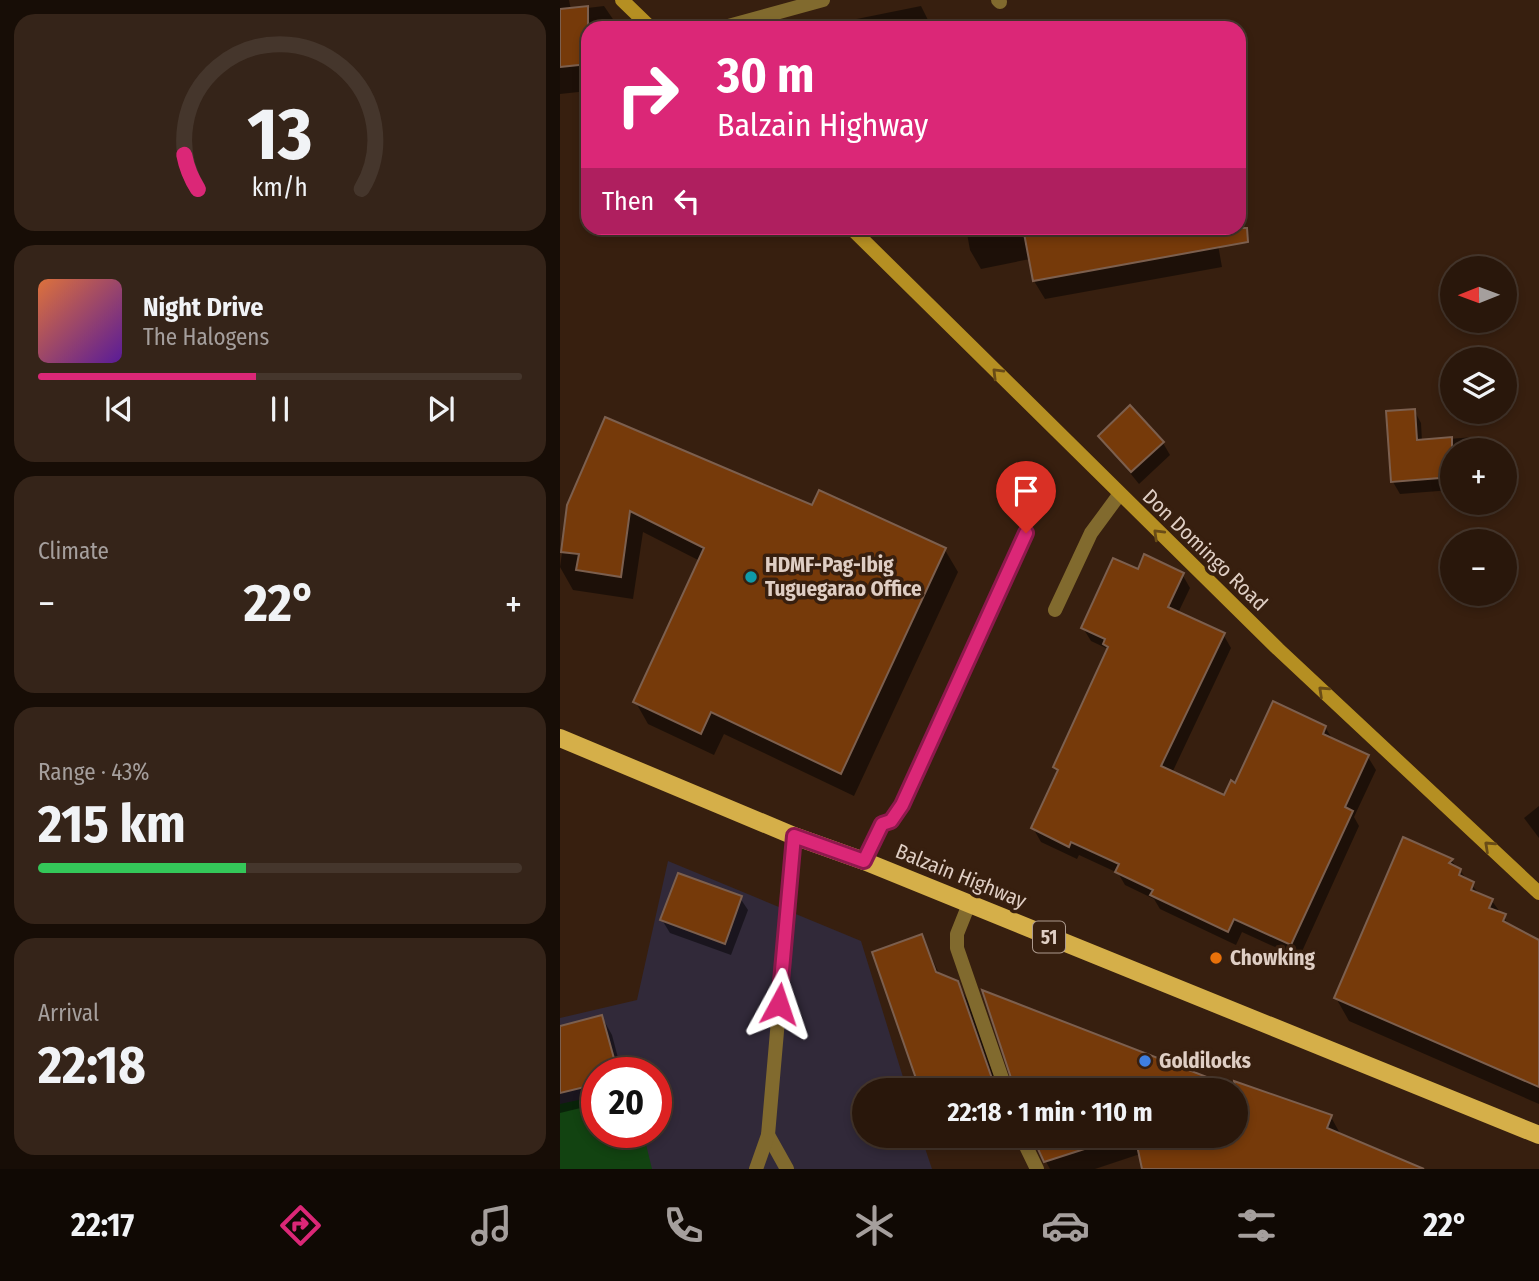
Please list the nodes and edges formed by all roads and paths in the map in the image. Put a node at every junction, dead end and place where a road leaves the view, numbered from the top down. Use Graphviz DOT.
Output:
graph roads {
  1 [pos="622,0"];
  2 [pos="823,0"];
  3 [pos="644,21"];
  4 [pos="746,21"];
  5 [pos="858,235"];
  6 [pos="1119,495"];
  7 [pos="1026,533"];
  8 [pos="1055,610"];
  9 [pos="560,737"];
  10 [pos="794,836"];
  11 [pos="864,861"];
  12 [pos="1539,893"];
  13 [pos="969,904"];
  14 [pos="1002,1078"];
  15 [pos="768,1135"];
  16 [pos="1539,1135"];
  17 [pos="1027,1148"];
  18 [pos="756,1169"];
  19 [pos="787,1169"];
  20 [pos="1037,1169"];
  1 -- 3 [label="main road"];
  2 -- 4 [label="street"];
  6 -- 5 [label="main road, Don Domingo Road, one-way"];
  6 -- 8 [label="street"];
  12 -- 6 [label="main road, Don Domingo Road, one-way"];
  7 -- 11 [label="street"];
  9 -- 10 [label="main road, Balzain Highway / 51"];
  10 -- 11 [label="main road, Balzain Highway / 51"];
  10 -- 15 [label="street"];
  11 -- 13 [label="main road, Balzain Highway / 51"];
  13 -- 14 [label="street"];
  13 -- 16 [label="main road, Balzain Highway / 51"];
  15 -- 18 [label="street"];
  15 -- 19 [label="street"];
  17 -- 20 [label="street"];
}
